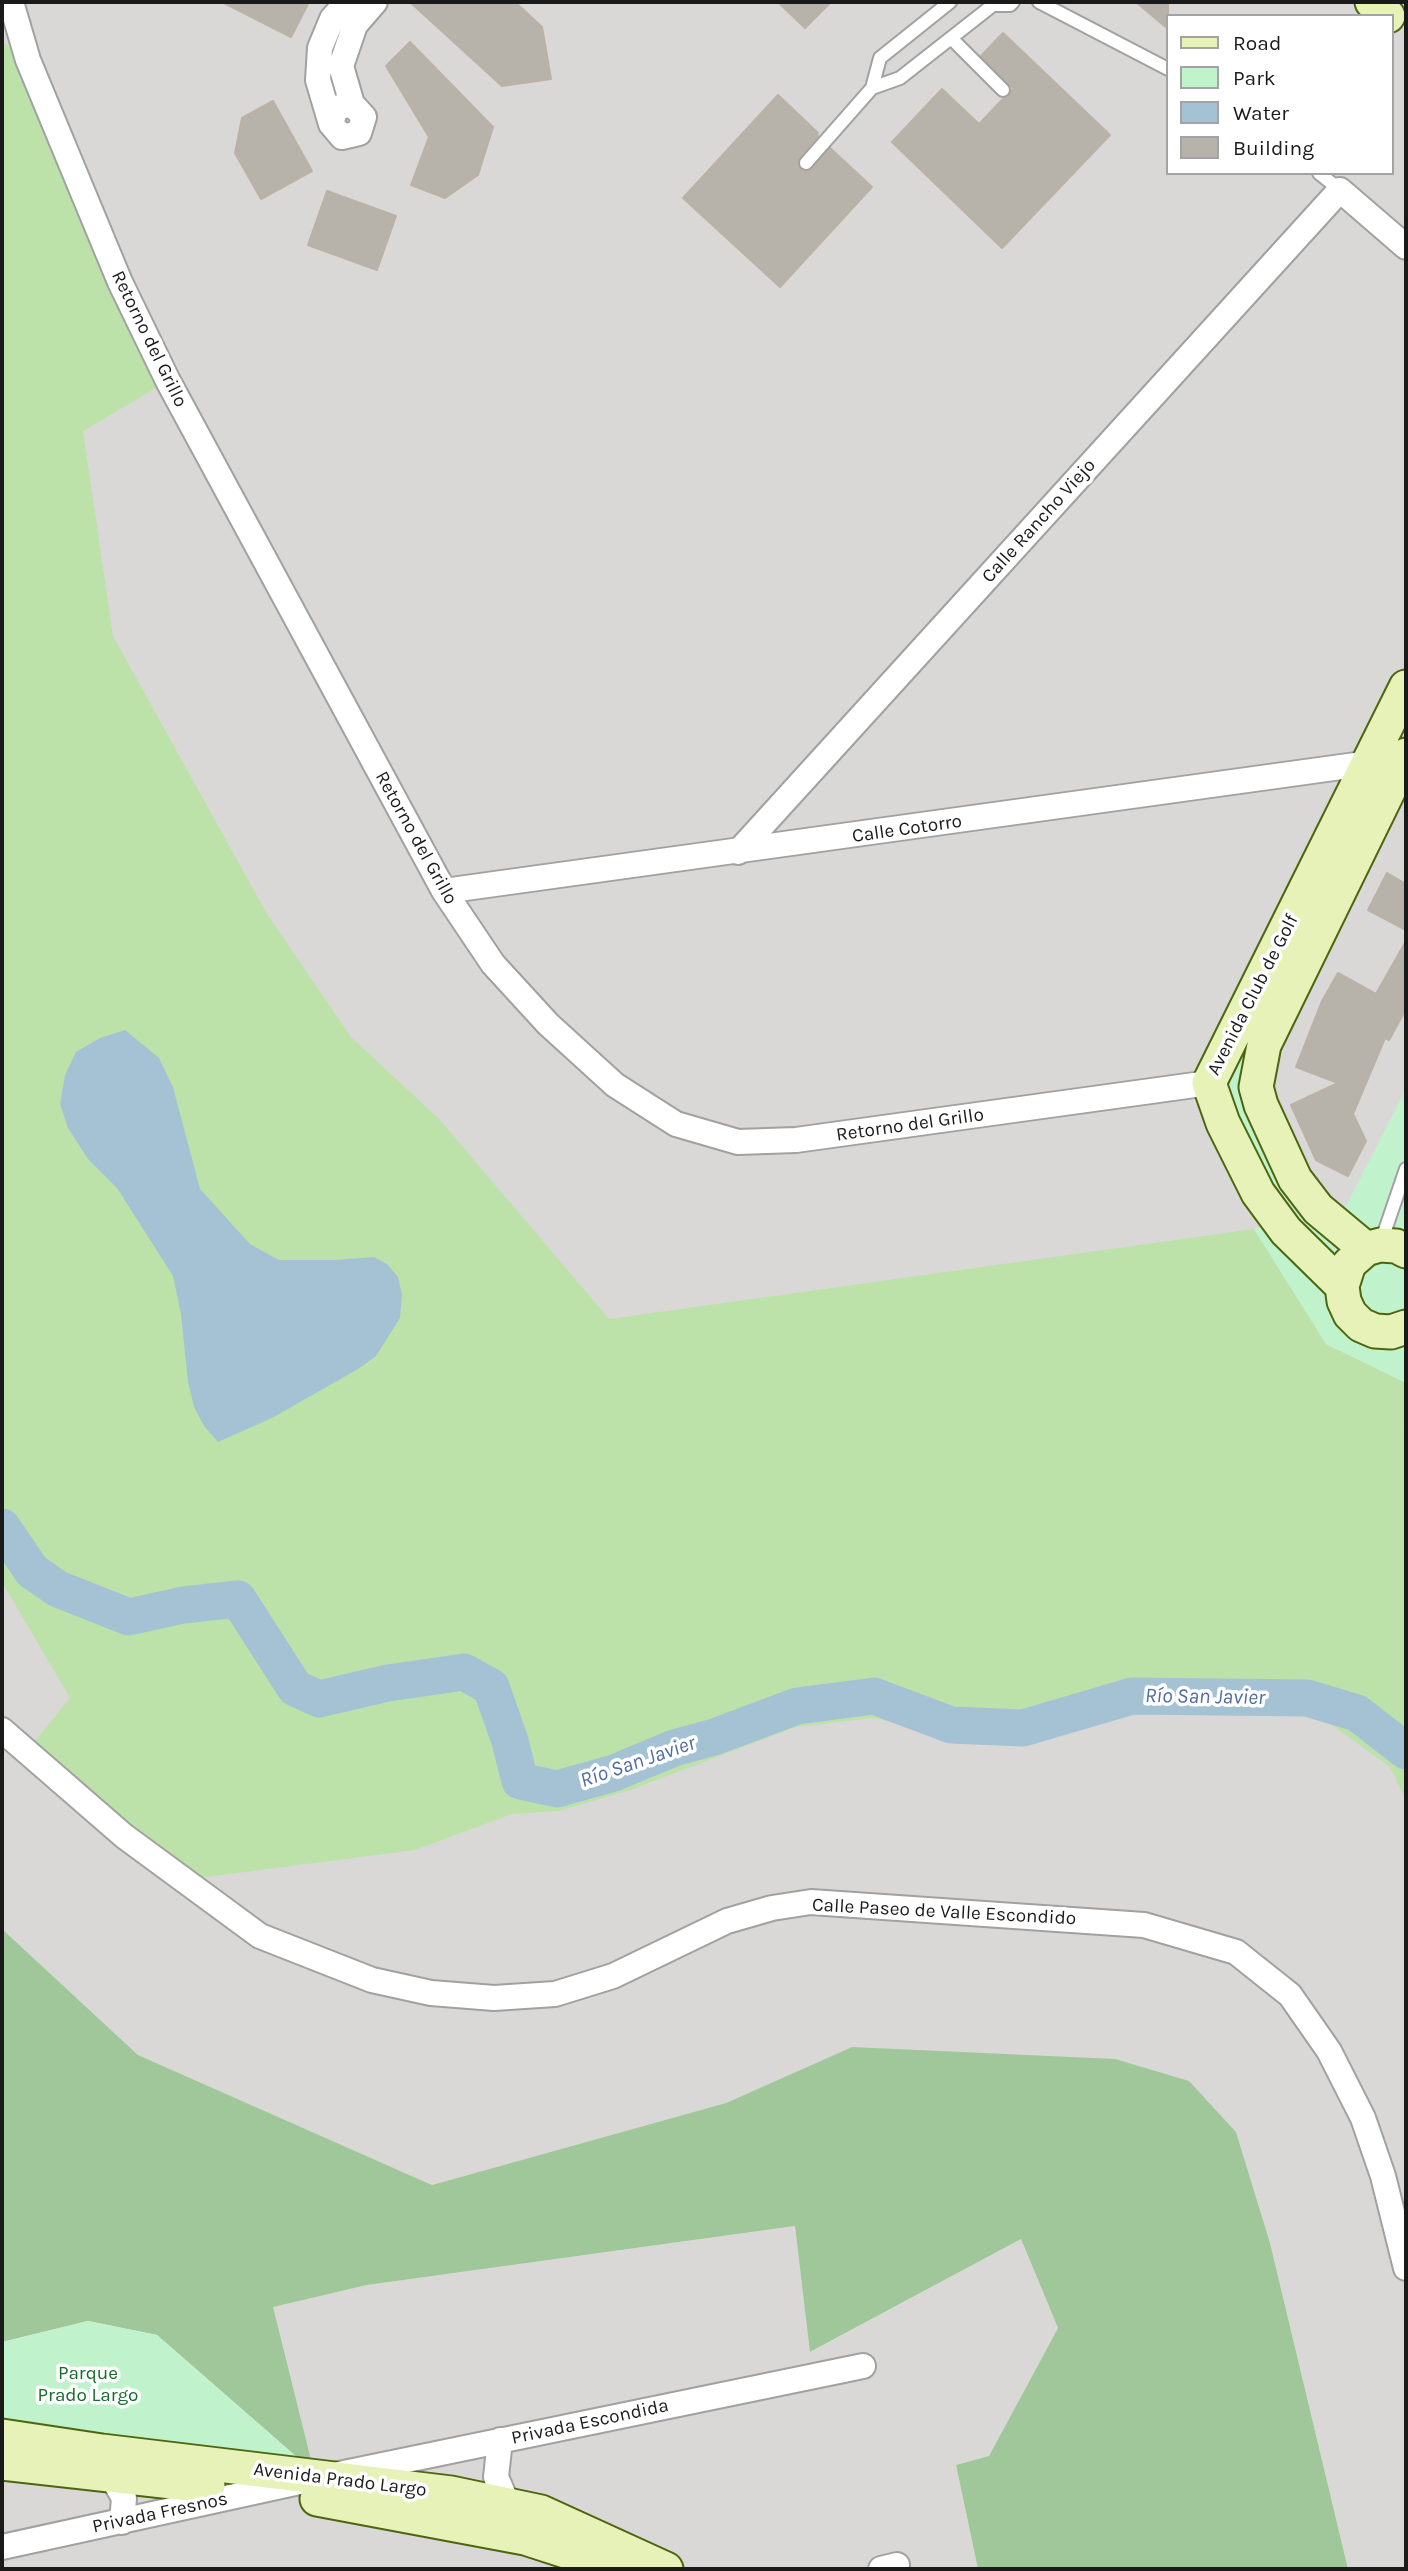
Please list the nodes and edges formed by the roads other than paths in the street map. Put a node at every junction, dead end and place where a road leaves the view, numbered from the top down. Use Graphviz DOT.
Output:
graph roads {
  1 [pos="11,2"];
  2 [pos="347,2"];
  3 [pos="375,2"];
  4 [pos="1013,2"];
  5 [pos="1039,2"];
  6 [pos="1372,2"];
  7 [pos="992,3"];
  8 [pos="943,4"];
  9 [pos="1386,14"];
  10 [pos="951,38"];
  11 [pos="1166,68"];
  12 [pos="872,88"];
  13 [pos="1003,90"];
  14 [pos="806,163"];
  15 [pos="1321,175"];
  16 [pos="1340,190"];
  17 [pos="1406,247"];
  18 [pos="1406,687"];
  19 [pos="1406,755"];
  20 [pos="1370,763"];
  21 [pos="738,852"];
  22 [pos="444,891"];
  23 [pos="1260,1068"];
  24 [pos="1214,1073"];
  25 [pos="1261,1105"];
  26 [pos="1223,1123"];
  27 [pos="1406,1168"];
  28 [pos="1384,1248"];
  29 [pos="1342,1286"];
  30 [pos="1406,1327"];
  31 [pos="2,1730"];
  32 [pos="1406,2268"];
  33 [pos="863,2366"];
  34 [pos="2,2436"];
  35 [pos="500,2440"];
  36 [pos="2,2463"];
  37 [pos="112,2477"];
  38 [pos="318,2478"];
  39 [pos="266,2490"];
  40 [pos="508,2505"];
  41 [pos="122,2522"];
  42 [pos="2,2547"];
  43 [pos="610,2569"];
  44 [pos="666,2569"];
  1 -- 22 [label="street, Retorno del Grillo"];
  2 -- 3 [label="street"];
  4 -- 7 [label="lane"];
  5 -- 11 [label="lane"];
  6 -- 9 [label="street"];
  7 -- 10 [label="lane"];
  8 -- 12 [label="lane"];
  10 -- 12 [label="lane"];
  10 -- 13 [label="lane"];
  12 -- 14 [label="lane"];
  15 -- 16 [label="lane"];
  16 -- 17 [label="street"];
  16 -- 21 [label="street, Calle Rancho Viejo"];
  18 -- 20 [label="street, Avenida Club de Golf"];
  19 -- 23 [label="street, Avenida Club de Golf"];
  20 -- 21 [label="street, Calle Cotorro"];
  20 -- 24 [label="street, Avenida Club de Golf"];
  21 -- 22 [label="street, Calle Cotorro"];
  22 -- 24 [label="street, Retorno del Grillo"];
  23 -- 24 [label="street"];
  23 -- 25 [label="street, Avenida Club de Golf"];
  24 -- 26 [label="street, Avenida Club de Golf"];
  25 -- 26 [label="street"];
  25 -- 28 [label="street, Avenida Club de Golf"];
  26 -- 29 [label="street, Avenida Club de Golf"];
  27 -- 28 [label="lane"];
  28 -- 29 [label="street"];
  29 -- 30 [label="street, Avenida Club de Golf"];
  31 -- 32 [label="street, Calle Paseo de Valle Escondido"];
  33 -- 35 [label="street, Privada Escondida"];
  34 -- 38 [label="street, Avenida Prado Largo"];
  35 -- 38 [label="street, Privada Escondida"];
  35 -- 40 [label="street"];
  36 -- 37 [label="street, Avenida Prado Largo"];
  37 -- 39 [label="street, Avenida Prado Largo"];
  37 -- 41 [label="street"];
  38 -- 39 [label="street, Privada Fresnos"];
  38 -- 40 [label="street, Avenida Prado Largo"];
  39 -- 41 [label="street, Privada Fresnos"];
  39 -- 43 [label="street, Avenida Prado Largo"];
  40 -- 44 [label="street, Avenida Prado Largo"];
  41 -- 42 [label="street, Privada Fresnos"];
}
